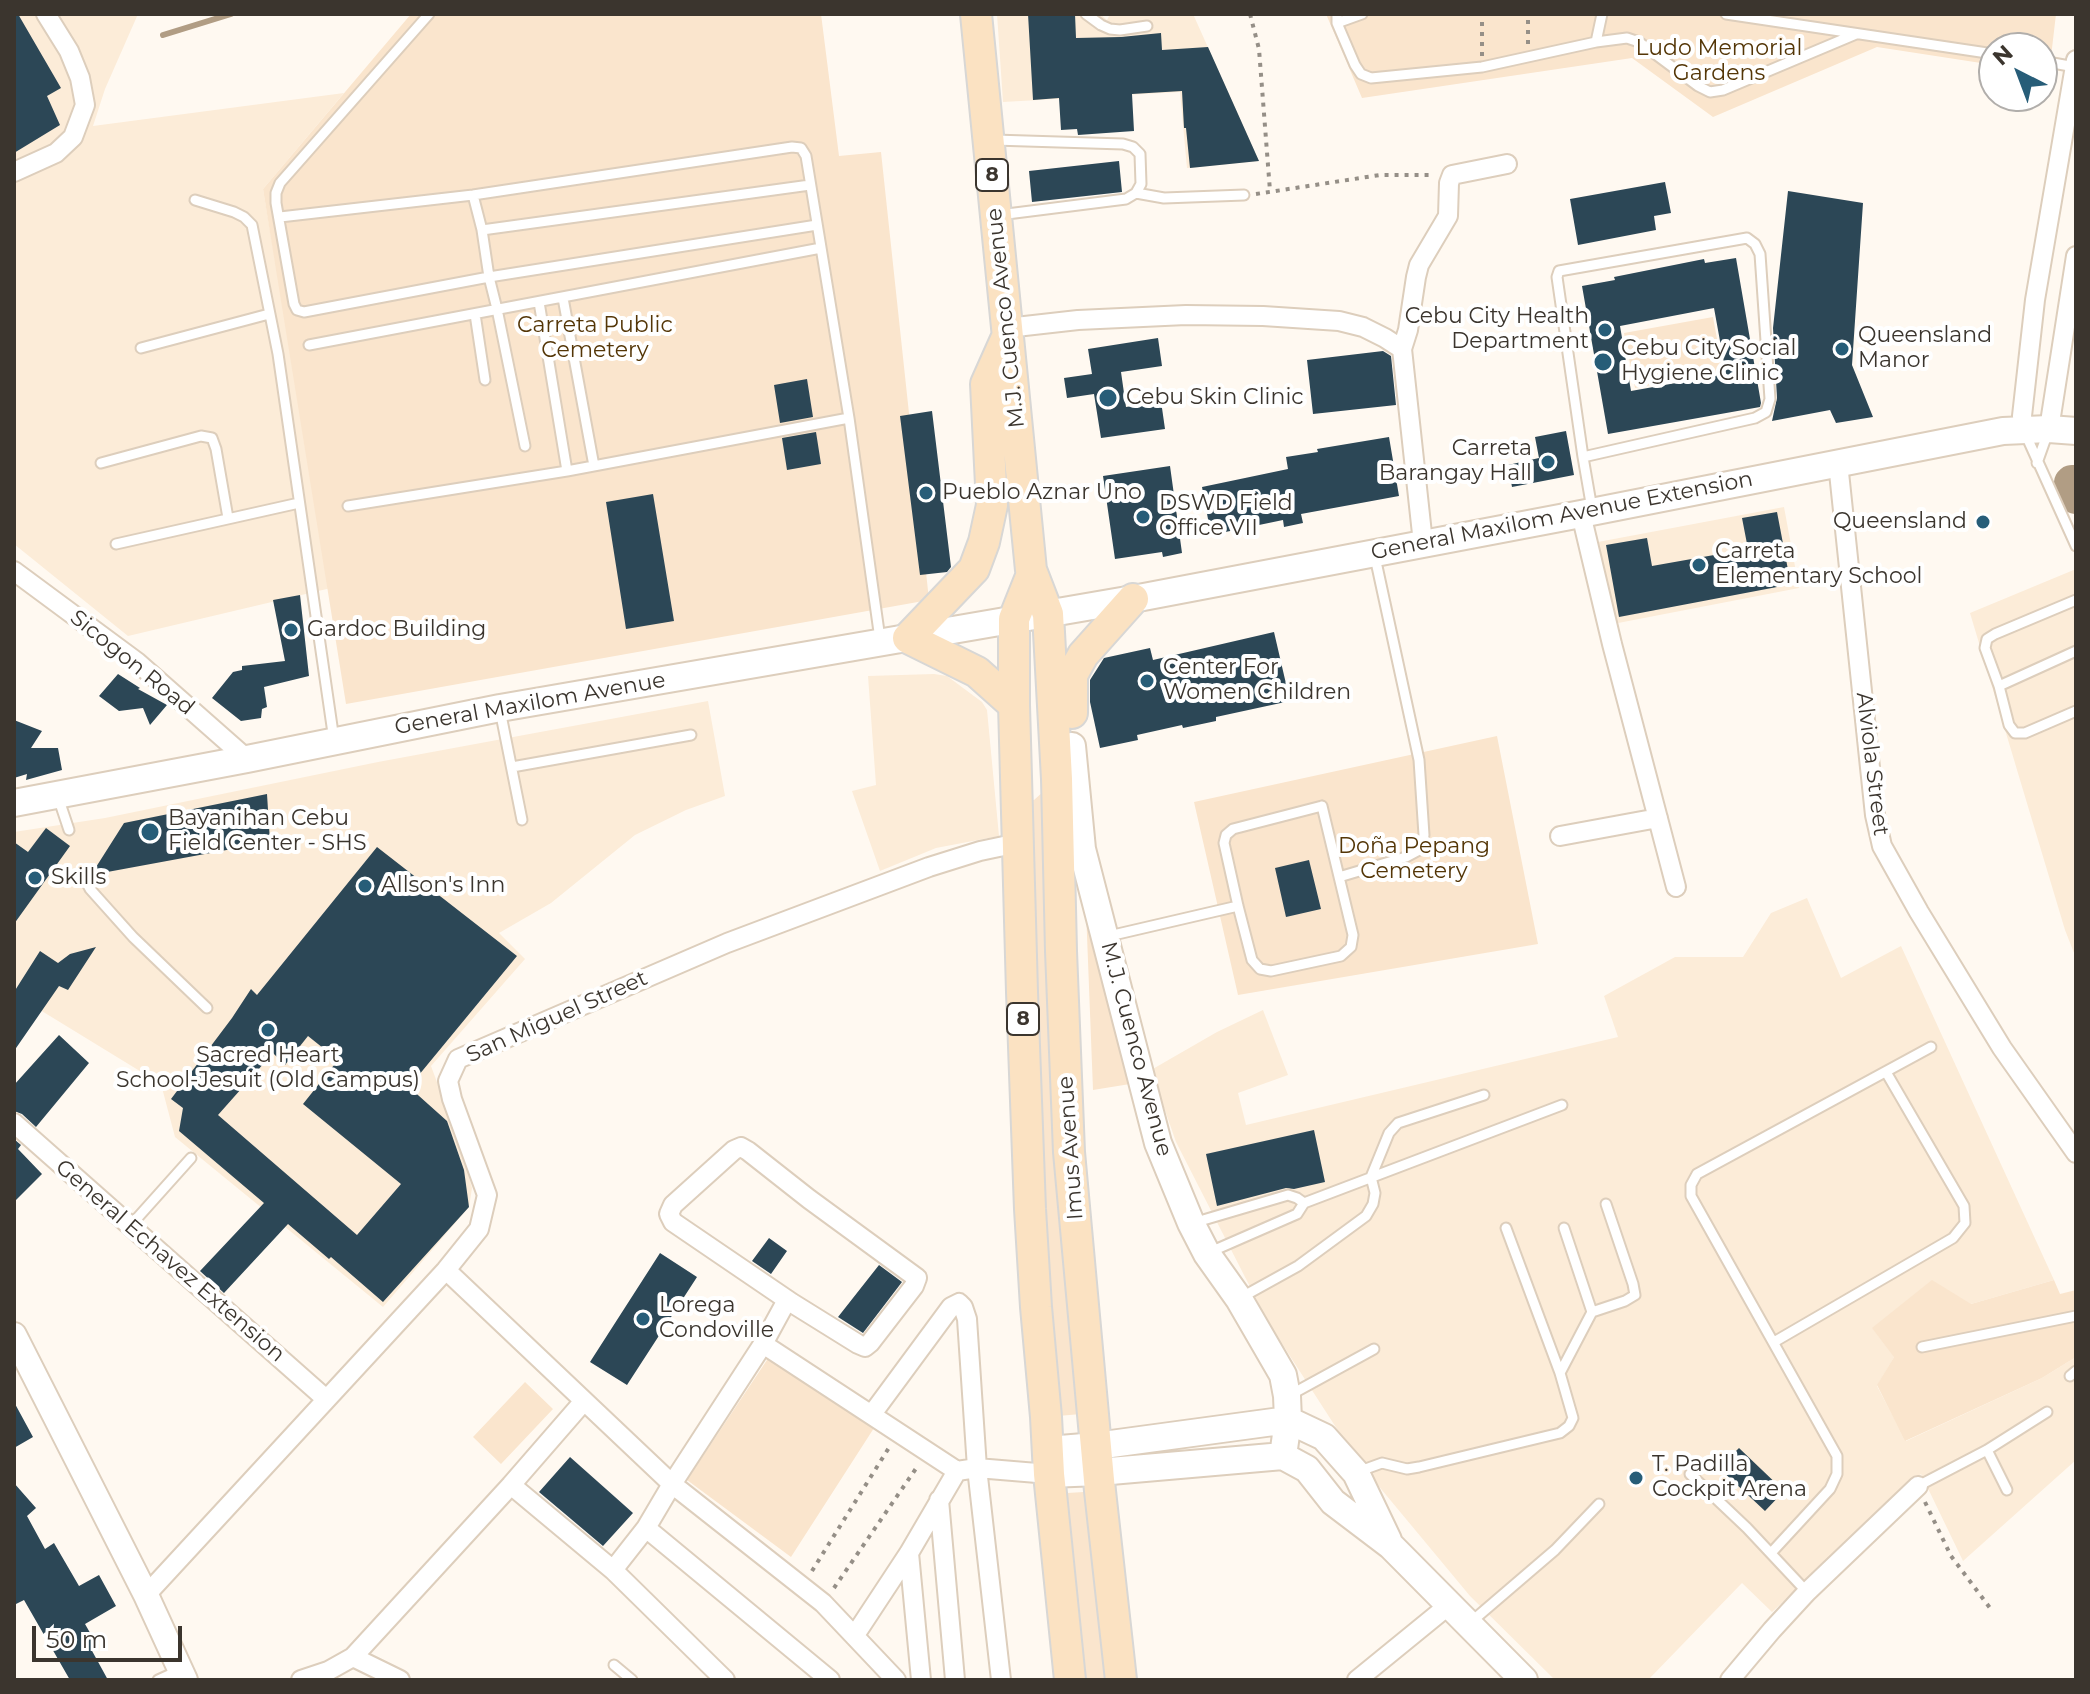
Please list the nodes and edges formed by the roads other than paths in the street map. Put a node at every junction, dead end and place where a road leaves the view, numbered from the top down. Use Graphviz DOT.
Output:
graph roads {
  1 [pos="46,14"];
  2 [pos="429,14"];
  3 [pos="976,14"];
  4 [pos="1086,14"];
  5 [pos="1362,14"];
  6 [pos="1602,14"];
  7 [pos="1726,14"];
  8 [pos="1337,19"];
  9 [pos="1147,26"];
  10 [pos="1856,34"];
  11 [pos="1596,42"];
  12 [pos="1978,52"];
  13 [pos="2076,60"];
  14 [pos="2075,67"];
  15 [pos="989,139"];
  16 [pos="1507,164"];
  17 [pos="14,172"];
  18 [pos="810,185"];
  19 [pos="1136,193"];
  20 [pos="473,195"];
  21 [pos="1244,195"];
  22 [pos="195,200"];
  23 [pos="996,216"];
  24 [pos="280,217"];
  25 [pos="817,225"];
  26 [pos="482,230"];
  27 [pos="821,248"];
  28 [pos="2076,256"];
  29 [pos="489,277"];
  30 [pos="563,298"];
  31 [pos="539,302"];
  32 [pos="497,309"];
  33 [pos="269,314"];
  34 [pos="475,314"];
  35 [pos="1007,332"];
  36 [pos="309,345"];
  37 [pos="141,348"];
  38 [pos="1402,349"];
  39 [pos="485,380"];
  40 [pos="849,418"];
  41 [pos="2036,429"];
  42 [pos="2076,431"];
  43 [pos="525,446"];
  44 [pos="1583,457"];
  45 [pos="101,463"];
  46 [pos="1838,463"];
  47 [pos="2037,463"];
  48 [pos="594,466"];
  49 [pos="567,471"];
  50 [pos="299,503"];
  51 [pos="348,506"];
  52 [pos="1586,513"];
  53 [pos="228,518"];
  54 [pos="1423,543"];
  55 [pos="116,544"];
  56 [pos="2076,546"];
  57 [pos="1374,552"];
  58 [pos="14,571"];
  59 [pos="1032,574"];
  60 [pos="1133,599"];
  61 [pos="2076,600"];
  62 [pos="1048,614"];
  63 [pos="1014,619"];
  64 [pos="894,640"];
  65 [pos="2076,651"];
  66 [pos="1999,686"];
  67 [pos="1014,705"];
  68 [pos="500,708"];
  69 [pos="2076,711"];
  70 [pos="691,735"];
  71 [pos="335,741"];
  72 [pos="1072,746"];
  73 [pos="247,759"];
  74 [pos="512,767"];
  75 [pos="1057,779"];
  76 [pos="57,794"];
  77 [pos="14,803"];
  78 [pos="1658,818"];
  79 [pos="522,820"];
  80 [pos="69,830"];
  81 [pos="1560,836"];
  82 [pos="1018,843"];
  83 [pos="82,874"];
  84 [pos="1339,877"];
  85 [pos="1676,887"];
  86 [pos="1238,906"];
  87 [pos="1106,937"];
  88 [pos="207,1008"];
  89 [pos="1931,1047"];
  90 [pos="1886,1072"];
  91 [pos="1484,1095"];
  92 [pos="1562,1105"];
  93 [pos="14,1123"];
  94 [pos="2076,1153"];
  95 [pos="191,1158"];
  96 [pos="1371,1177"];
  97 [pos="1304,1203"];
  98 [pos="1606,1204"];
  99 [pos="1191,1223"];
  100 [pos="131,1225"];
  101 [pos="1506,1228"];
  102 [pos="1564,1228"];
  103 [pos="1207,1254"];
  104 [pos="446,1270"];
  105 [pos="1239,1299"];
  106 [pos="787,1300"];
  107 [pos="1592,1312"];
  108 [pos="2076,1316"];
  109 [pos="14,1335"];
  110 [pos="1774,1342"];
  111 [pos="763,1344"];
  112 [pos="1922,1347"];
  113 [pos="1374,1349"];
  114 [pos="1560,1373"];
  115 [pos="326,1399"];
  116 [pos="584,1401"];
  117 [pos="1288,1408"];
  118 [pos="2047,1412"];
  119 [pos="872,1414"];
  120 [pos="1987,1450"];
  121 [pos="1283,1456"];
  122 [pos="1098,1459"];
  123 [pos="1048,1462"];
  124 [pos="977,1468"];
  125 [pos="957,1471"];
  126 [pos="1356,1473"];
  127 [pos="1690,1474"];
  128 [pos="672,1484"];
  129 [pos="511,1485"];
  130 [pos="1918,1486"];
  131 [pos="2007,1490"];
  132 [pos="939,1500"];
  133 [pos="1599,1504"];
  134 [pos="646,1528"];
  135 [pos="1391,1546"];
  136 [pos="909,1553"];
  137 [pos="1771,1553"];
  138 [pos="613,1570"];
  139 [pos="1807,1592"];
  140 [pos="146,1595"];
  141 [pos="1449,1605"];
  142 [pos="1469,1625"];
  143 [pos="855,1635"];
  144 [pos="353,1657"];
  145 [pos="614,1665"];
  146 [pos="174,1677"];
  147 [pos="301,1680"];
  148 [pos="400,1680"];
  149 [pos="632,1680"];
  150 [pos="725,1680"];
  151 [pos="830,1680"];
  152 [pos="896,1680"];
  153 [pos="921,1680"];
  154 [pos="955,1680"];
  155 [pos="1001,1680"];
  156 [pos="1070,1680"];
  157 [pos="1121,1680"];
  158 [pos="1357,1680"];
  159 [pos="1524,1680"];
  160 [pos="1730,1680"];
  1 -- 17 [label="street"];
  2 -- 24 [label="lane"];
  3 -- 15 [label="main road, M.J. Cuenco Avenue / 8"];
  4 -- 9 [label="lane"];
  5 -- 8 [label="lane"];
  6 -- 11 [label="lane"];
  7 -- 10 [label="lane"];
  8 -- 11 [label="lane"];
  10 -- 11 [label="lane"];
  10 -- 12 [label="lane"];
  13 -- 14 [label="street"];
  14 -- 41 [label="street"];
  15 -- 19 [label="lane"];
  15 -- 23 [label="main road, M.J. Cuenco Avenue / 8"];
  16 -- 38 [label="street"];
  18 -- 20 [label="lane"];
  18 -- 25 [label="lane"];
  18 -- 26 [label="lane"];
  19 -- 21 [label="lane"];
  19 -- 23 [label="lane"];
  20 -- 24 [label="lane"];
  20 -- 26 [label="lane"];
  22 -- 33 [label="lane"];
  23 -- 35 [label="main road, M.J. Cuenco Avenue / 8"];
  24 -- 29 [label="lane"];
  25 -- 27 [label="lane"];
  25 -- 29 [label="lane"];
  26 -- 29 [label="lane"];
  27 -- 30 [label="lane"];
  27 -- 40 [label="lane"];
  28 -- 41 [label="street"];
  29 -- 32 [label="lane"];
  30 -- 31 [label="lane"];
  30 -- 48 [label="lane"];
  31 -- 32 [label="lane"];
  31 -- 49 [label="lane"];
  32 -- 34 [label="lane"];
  32 -- 43 [label="lane"];
  33 -- 37 [label="lane"];
  33 -- 50 [label="lane"];
  34 -- 36 [label="lane"];
  34 -- 39 [label="lane"];
  35 -- 38 [label="street"];
  35 -- 59 [label="main road, M.J. Cuenco Avenue / 8"];
  35 -- 64 [label="main road"];
  38 -- 54 [label="street"];
  40 -- 48 [label="lane"];
  40 -- 64 [label="lane"];
  41 -- 42 [label="main road, General Maxilom Avenue Extension"];
  41 -- 46 [label="main road, General Maxilom Avenue Extension"];
  41 -- 47 [label="lane"];
  41 -- 47 [label="lane"];
  44 -- 44 [label="lane"];
  44 -- 52 [label="lane"];
  45 -- 53 [label="lane"];
  46 -- 52 [label="main road, General Maxilom Avenue Extension"];
  46 -- 94 [label="street, Alviola Street"];
  47 -- 56 [label="lane"];
  48 -- 49 [label="lane"];
  49 -- 51 [label="lane"];
  50 -- 53 [label="lane"];
  50 -- 71 [label="lane"];
  52 -- 54 [label="main road, General Maxilom Avenue Extension"];
  52 -- 78 [label="street"];
  53 -- 55 [label="lane"];
  54 -- 57 [label="main road, General Maxilom Avenue Extension"];
  57 -- 60 [label="main road, General Maxilom Avenue Extension"];
  57 -- 84 [label="lane"];
  58 -- 73 [label="street, Sicogon Road"];
  59 -- 62 [label="main road, M.J. Cuenco Avenue / 8"];
  59 -- 63 [label="main road, M.J. Cuenco Avenue / 8"];
  60 -- 62 [label="main road, General Maxilom Avenue Extension"];
  60 -- 72 [label="main road"];
  61 -- 66 [label="lane"];
  62 -- 63 [label="main road, General Maxilom Avenue"];
  62 -- 75 [label="main road, Imus Avenue / 8"];
  63 -- 64 [label="main road, General Maxilom Avenue"];
  63 -- 67 [label="main road, Imus Avenue / 8"];
  64 -- 67 [label="main road"];
  64 -- 68 [label="main road, General Maxilom Avenue"];
  65 -- 66 [label="lane"];
  66 -- 69 [label="lane"];
  67 -- 82 [label="main road, Imus Avenue / 8"];
  68 -- 71 [label="main road, General Maxilom Avenue"];
  68 -- 74 [label="lane"];
  70 -- 74 [label="lane"];
  71 -- 73 [label="main road, General Maxilom Avenue"];
  72 -- 75 [label="main road"];
  72 -- 87 [label="main road, M.J. Cuenco Avenue"];
  73 -- 76 [label="main road, General Maxilom Avenue"];
  74 -- 79 [label="lane"];
  75 -- 122 [label="main road, Imus Avenue / 8"];
  76 -- 77 [label="main road, General Maxilom Avenue"];
  76 -- 80 [label="lane"];
  78 -- 81 [label="street"];
  78 -- 85 [label="street"];
  82 -- 104 [label="street, San Miguel Street"];
  82 -- 123 [label="main road, Imus Avenue / 8"];
  83 -- 88 [label="lane"];
  84 -- 86 [label="lane"];
  84 -- 86 [label="lane"];
  86 -- 87 [label="lane"];
  87 -- 99 [label="main road, M.J. Cuenco Avenue"];
  89 -- 90 [label="lane"];
  90 -- 110 [label="lane"];
  90 -- 110 [label="lane"];
  91 -- 96 [label="lane"];
  92 -- 96 [label="lane"];
  93 -- 100 [label="street, General Echavez Extension"];
  95 -- 100 [label="lane"];
  96 -- 97 [label="lane"];
  96 -- 105 [label="lane"];
  97 -- 99 [label="lane"];
  97 -- 103 [label="lane"];
  98 -- 107 [label="lane"];
  99 -- 103 [label="main road, M.J. Cuenco Avenue"];
  100 -- 115 [label="street, General Echavez Extension"];
  101 -- 114 [label="lane"];
  102 -- 107 [label="lane"];
  103 -- 105 [label="main road, M.J. Cuenco Avenue"];
  104 -- 115 [label="street, San Miguel Street"];
  104 -- 116 [label="street"];
  105 -- 117 [label="main road, M.J. Cuenco Avenue"];
  106 -- 106 [label="street"];
  106 -- 111 [label="street"];
  107 -- 114 [label="lane"];
  108 -- 112 [label="lane"];
  109 -- 140 [label="street"];
  110 -- 137 [label="lane"];
  111 -- 119 [label="street"];
  111 -- 128 [label="street"];
  113 -- 117 [label="lane"];
  114 -- 126 [label="lane"];
  115 -- 140 [label="street, San Miguel Street"];
  116 -- 128 [label="street"];
  116 -- 129 [label="street"];
  117 -- 121 [label="main road, M.J. Cuenco Avenue"];
  117 -- 122 [label="main road"];
  117 -- 126 [label="main road"];
  118 -- 120 [label="lane"];
  119 -- 124 [label="street"];
  119 -- 125 [label="street"];
  120 -- 130 [label="lane"];
  120 -- 131 [label="lane"];
  121 -- 122 [label="main road"];
  121 -- 135 [label="main road"];
  122 -- 123 [label="main road"];
  122 -- 157 [label="main road, Imus Avenue / 8"];
  123 -- 124 [label="street"];
  123 -- 156 [label="main road, Imus Avenue / 8"];
  124 -- 125 [label="street"];
  124 -- 155 [label="street"];
  125 -- 132 [label="street"];
  126 -- 135 [label="main road"];
  127 -- 137 [label="lane"];
  128 -- 134 [label="street"];
  128 -- 143 [label="street"];
  129 -- 138 [label="street"];
  129 -- 144 [label="street"];
  130 -- 139 [label="street"];
  132 -- 136 [label="street"];
  132 -- 154 [label="street"];
  133 -- 142 [label="lane"];
  134 -- 138 [label="street"];
  134 -- 151 [label="street"];
  135 -- 141 [label="main road"];
  136 -- 143 [label="street"];
  136 -- 153 [label="street"];
  137 -- 139 [label="lane"];
  138 -- 150 [label="street"];
  139 -- 160 [label="street"];
  140 -- 146 [label="street"];
  141 -- 142 [label="main road"];
  141 -- 158 [label="street"];
  142 -- 159 [label="main road"];
  143 -- 152 [label="street"];
  144 -- 147 [label="street"];
  144 -- 148 [label="street"];
  145 -- 149 [label="lane"];
}
